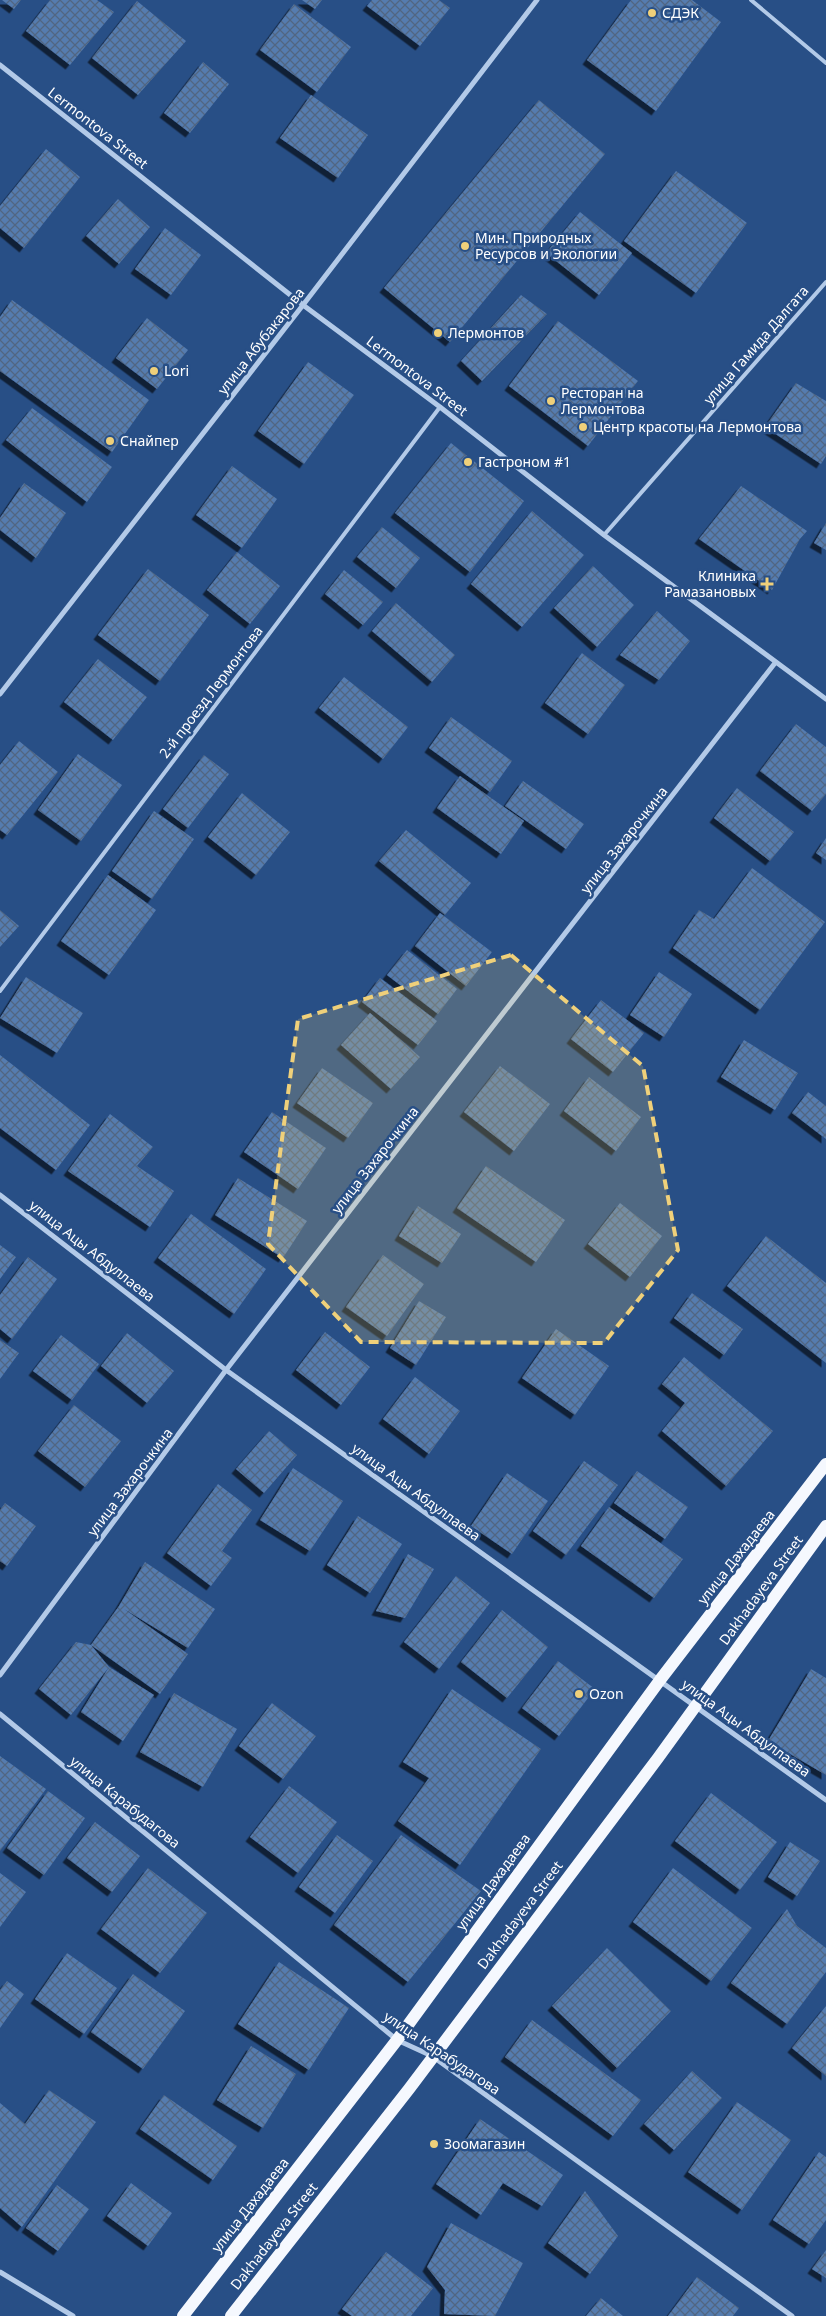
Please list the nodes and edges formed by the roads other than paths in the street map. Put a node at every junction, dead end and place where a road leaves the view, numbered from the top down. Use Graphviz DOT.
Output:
graph roads {
  1 [pos="537,0"];
  2 [pos="751,0"];
  3 [pos="826,62"];
  4 [pos="0,65"];
  5 [pos="826,282"];
  6 [pos="303,305"];
  7 [pos="440,407"];
  8 [pos="604,535"];
  9 [pos="775,663"];
  10 [pos="0,694"];
  11 [pos="826,699"];
  12 [pos="0,991"];
  13 [pos="0,1195"];
  14 [pos="226,1370"];
  15 [pos="826,1464"];
  16 [pos="826,1526"];
  17 [pos="0,1676"];
  18 [pos="660,1680"];
  19 [pos="696,1706"];
  20 [pos="0,1714"];
  21 [pos="826,1800"];
  22 [pos="396,2040"];
  23 [pos="432,2056"];
  24 [pos="0,2272"];
  25 [pos="73,2316"];
  26 [pos="183,2316"];
  27 [pos="231,2316"];
  28 [pos="792,2316"];
  1 -- 6 [label="street, улица Абубакарова"];
  2 -- 3 [label="lane"];
  4 -- 6 [label="street, Lermontova Street"];
  5 -- 8 [label="lane, улица Гамида Далгата"];
  6 -- 7 [label="street, Lermontova Street"];
  6 -- 10 [label="street, улица Абубакарова"];
  7 -- 8 [label="street, Lermontova Street"];
  7 -- 12 [label="lane, 2-й проезд Лермонтова"];
  8 -- 9 [label="street, Lermontova Street"];
  9 -- 11 [label="street, Lermontova Street"];
  9 -- 14 [label="street, улица Захарочкина"];
  13 -- 14 [label="street, улица Ацы Абдуллаева"];
  14 -- 17 [label="street, улица Захарочкина"];
  14 -- 18 [label="street, улица Ацы Абдуллаева"];
  15 -- 18 [label="main road, улица Дахадаева"];
  16 -- 19 [label="main road, Dakhadayeva Street"];
  18 -- 19 [label="street, улица Ацы Абдуллаева"];
  18 -- 22 [label="main road, улица Дахадаева"];
  19 -- 21 [label="street, улица Ацы Абдуллаева"];
  19 -- 23 [label="main road, Dakhadayeva Street"];
  20 -- 22 [label="street, улица Карабудагова"];
  22 -- 23 [label="street, улица Карабудагова"];
  22 -- 26 [label="main road, улица Дахадаева"];
  23 -- 27 [label="main road, Dakhadayeva Street"];
  23 -- 28 [label="street, улица Карабудагова"];
  24 -- 25 [label="street"];
}
